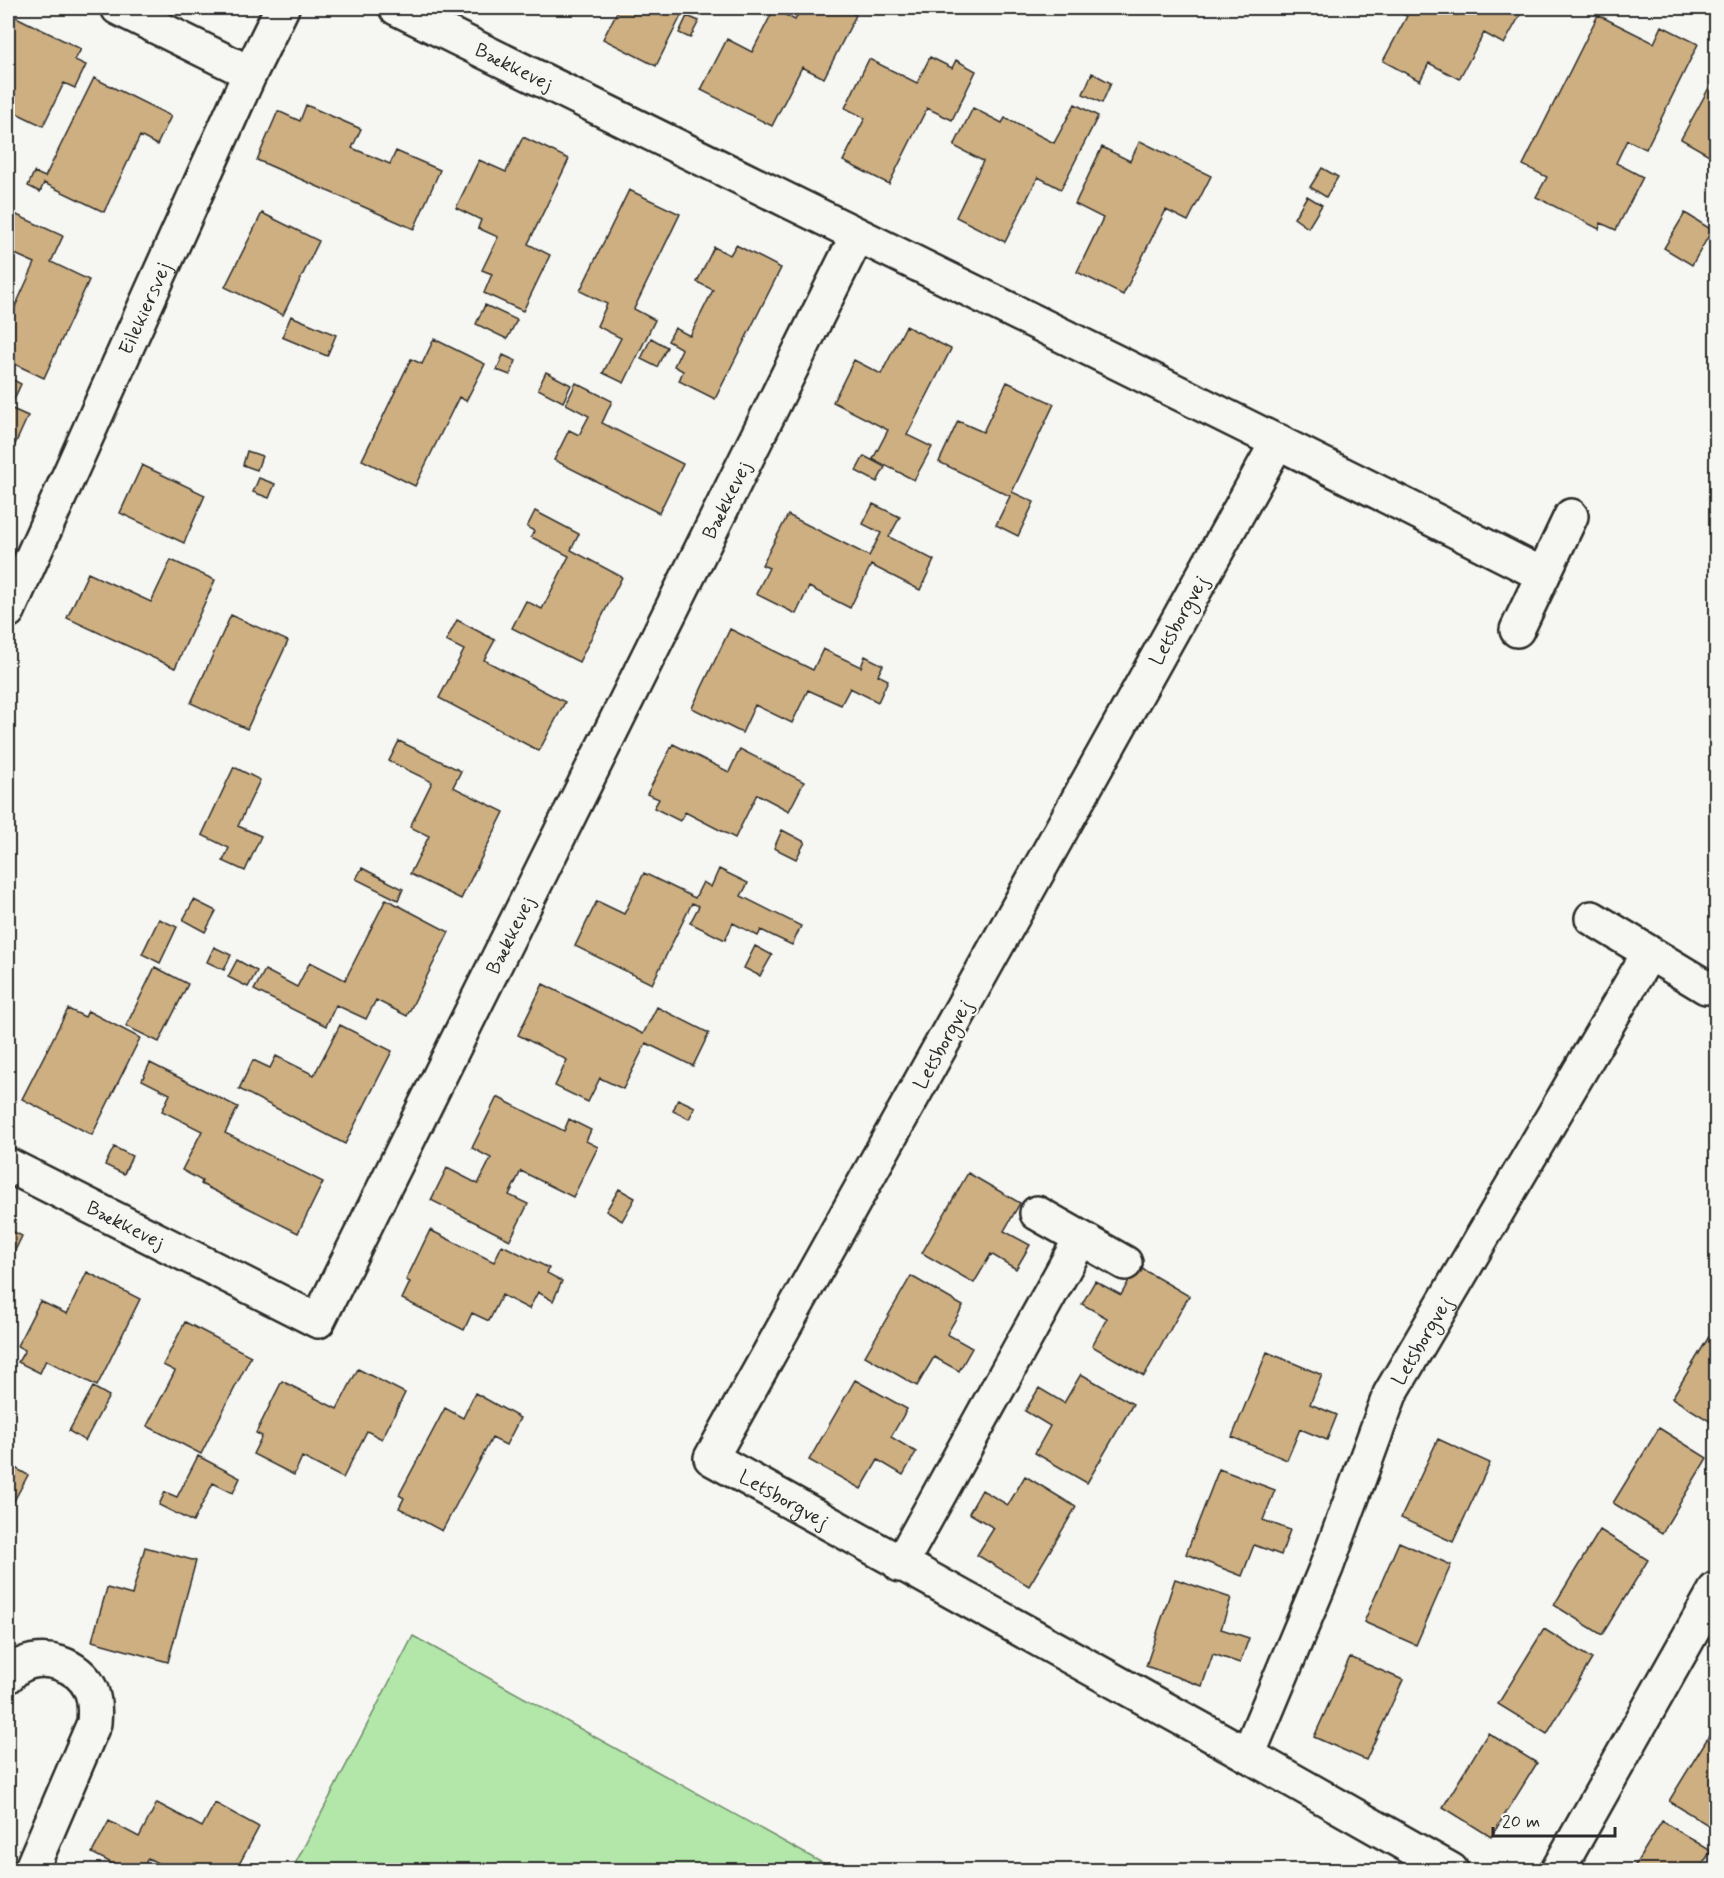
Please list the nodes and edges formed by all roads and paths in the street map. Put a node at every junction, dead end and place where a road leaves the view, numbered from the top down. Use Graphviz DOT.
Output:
graph roads {
  1 [pos="118,8"];
  2 [pos="282,8"];
  3 [pos="396,8"];
  4 [pos="250,73"];
  5 [pos="857,236"];
  6 [pos="1278,441"];
  7 [pos="1571,516"];
  8 [pos="1543,575"];
  9 [pos="9,605"];
  10 [pos="1516,630"];
  11 [pos="1592,918"];
  12 [pos="1649,953"];
  13 [pos="1706,987"];
  14 [pos="8,1165"];
  15 [pos="1037,1213"];
  16 [pos="1081,1238"];
  17 [pos="1125,1263"];
  18 [pos="900,1565"];
  19 [pos="1716,1589"];
  20 [pos="8,1676"];
  21 [pos="1248,1755"];
  22 [pos="31,1870"];
  23 [pos="1451,1870"];
  24 [pos="1558,1870"];
  1 -- 4 [label="street"];
  2 -- 4 [label="street, Eilekiersvej"];
  3 -- 5 [label="street, Bækkevej"];
  4 -- 9 [label="street, Eilekiersvej"];
  5 -- 6 [label="street, Bækkevej"];
  5 -- 14 [label="street, Bækkevej"];
  6 -- 8 [label="street"];
  6 -- 18 [label="street, Letsborgvej"];
  7 -- 8 [label="street"];
  8 -- 10 [label="street"];
  11 -- 12 [label="street"];
  12 -- 13 [label="street"];
  12 -- 21 [label="street, Letsborgvej"];
  15 -- 16 [label="street"];
  16 -- 17 [label="street"];
  16 -- 18 [label="street"];
  18 -- 21 [label="street, Letsborgvej"];
  19 -- 24 [label="street"];
  20 -- 22 [label="street"];
  21 -- 23 [label="street, Letsborgvej"];
}
